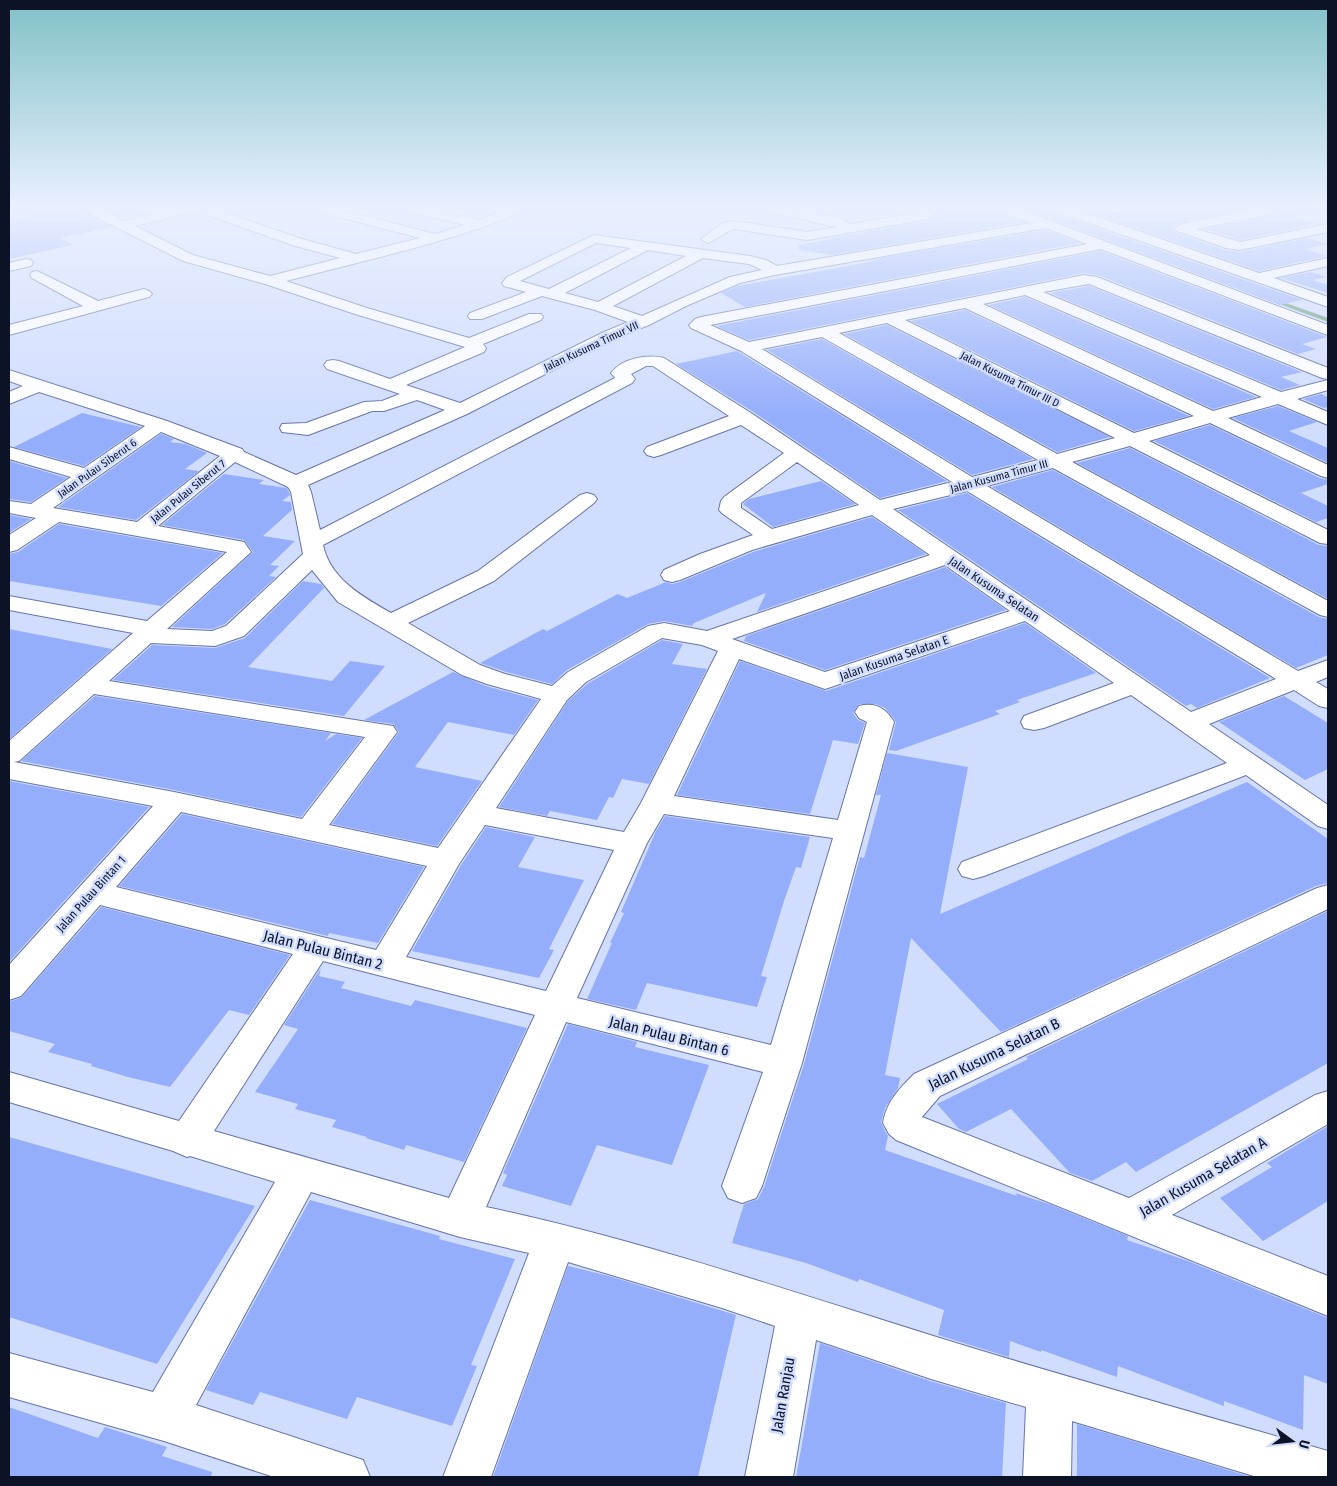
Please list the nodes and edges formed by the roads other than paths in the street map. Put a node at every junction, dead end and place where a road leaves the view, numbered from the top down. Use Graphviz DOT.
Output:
graph roads {
  1 [pos="40,277"];
  2 [pos="257,277"];
  3 [pos="283,277"];
  4 [pos="517,277"];
  5 [pos="580,277"];
  6 [pos="656,277"];
  7 [pos="750,277"];
  8 [pos="934,277"];
  9 [pos="1188,277"];
  10 [pos="1260,278"];
  11 [pos="270,281"];
  12 [pos="1028,290"];
  13 [pos="547,293"];
  14 [pos="144,294"];
  15 [pos="1328,302"];
  16 [pos="968,303"];
  17 [pos="95,306"];
  18 [pos="600,307"];
  19 [pos="476,316"];
  20 [pos="534,317"];
  21 [pos="888,318"];
  22 [pos="643,322"];
  23 [pos="9,330"];
  24 [pos="1328,330"];
  25 [pos="823,331"];
  26 [pos="470,343"];
  27 [pos="747,347"];
  28 [pos="333,365"];
  29 [pos="1328,374"];
  30 [pos="9,375"];
  31 [pos="393,384"];
  32 [pos="1328,385"];
  33 [pos="38,386"];
  34 [pos="418,394"];
  35 [pos="1280,398"];
  36 [pos="9,399"];
  37 [pos="461,410"];
  38 [pos="744,417"];
  39 [pos="1211,418"];
  40 [pos="1328,419"];
  41 [pos="159,425"];
  42 [pos="289,428"];
  43 [pos="1132,440"];
  44 [pos="654,451"];
  45 [pos="235,453"];
  46 [pos="797,453"];
  47 [pos="12,457"];
  48 [pos="1055,461"];
  49 [pos="1328,472"];
  50 [pos="87,475"];
  51 [pos="296,484"];
  52 [pos="968,484"];
  53 [pos="587,499"];
  54 [pos="874,506"];
  55 [pos="9,507"];
  56 [pos="45,512"];
  57 [pos="141,529"];
  58 [pos="768,536"];
  59 [pos="1328,538"];
  60 [pos="9,545"];
  61 [pos="313,549"];
  62 [pos="947,556"];
  63 [pos="672,575"];
  64 [pos="9,603"];
  65 [pos="1328,610"];
  66 [pos="1029,612"];
  67 [pos="389,623"];
  68 [pos="150,632"];
  69 [pos="720,644"];
  70 [pos="1328,668"];
  71 [pos="1296,680"];
  72 [pos="88,685"];
  73 [pos="1134,685"];
  74 [pos="557,695"];
  75 [pos="1328,700"];
  76 [pos="868,712"];
  77 [pos="1034,722"];
  78 [pos="1188,723"];
  79 [pos="21,731"];
  80 [pos="9,755"];
  81 [pos="1247,764"];
  82 [pos="9,770"];
  83 [pos="174,801"];
  84 [pos="656,803"];
  85 [pos="1324,811"];
  86 [pos="476,814"];
  87 [pos="308,830"];
  88 [pos="850,831"];
  89 [pos="632,843"];
  90 [pos="446,860"];
  91 [pos="972,869"];
  92 [pos="92,892"];
  93 [pos="1328,896"];
  94 [pos="314,948"];
  95 [pos="384,965"];
  96 [pos="9,987"];
  97 [pos="555,1008"];
  98 [pos="784,1063"];
  99 [pos="9,1087"];
  100 [pos="1328,1106"];
  101 [pos="186,1141"];
  102 [pos="301,1173"];
  103 [pos="742,1186"];
  104 [pos="1131,1218"];
  105 [pos="460,1219"];
  106 [pos="555,1240"];
  107 [pos="1328,1296"];
  108 [pos="799,1313"];
  109 [pos="9,1375"];
  110 [pos="1046,1392"];
  111 [pos="164,1418"];
  112 [pos="1327,1475"];
  113 [pos="346,1477"];
  114 [pos="467,1477"];
  115 [pos="768,1477"];
  116 [pos="1047,1477"];
  1 -- 17 [label="street"];
  2 -- 11 [label="street"];
  3 -- 11 [label="street"];
  4 -- 13 [label="street"];
  5 -- 13 [label="street"];
  6 -- 18 [label="street"];
  7 -- 22 [label="street, Jalan Kusuma Timur VII"];
  8 -- 27 [label="street"];
  9 -- 24 [label="street"];
  10 -- 15 [label="street"];
  11 -- 26 [label="street"];
  12 -- 16 [label="street"];
  12 -- 29 [label="street"];
  12 -- 35 [label="street"];
  13 -- 18 [label="street"];
  13 -- 19 [label="street"];
  14 -- 17 [label="street"];
  16 -- 21 [label="street"];
  16 -- 39 [label="street"];
  17 -- 23 [label="street"];
  18 -- 22 [label="street"];
  20 -- 26 [label="street"];
  21 -- 25 [label="street"];
  21 -- 43 [label="street, Jalan Kusuma Timur III D"];
  22 -- 37 [label="street, Jalan Kusuma Timur VII"];
  25 -- 27 [label="street"];
  25 -- 48 [label="street"];
  26 -- 31 [label="street"];
  27 -- 52 [label="street"];
  28 -- 31 [label="street"];
  30 -- 33 [label="street"];
  31 -- 34 [label="street"];
  32 -- 35 [label="street, Jalan Kusuma Timur III"];
  33 -- 36 [label="street"];
  33 -- 41 [label="street"];
  34 -- 37 [label="street"];
  34 -- 42 [label="street"];
  35 -- 39 [label="street, Jalan Kusuma Timur III"];
  35 -- 40 [label="street"];
  37 -- 51 [label="street, Jalan Kusuma Timur VII"];
  38 -- 44 [label="street"];
  38 -- 46 [label="street, Jalan Kusuma Selatan"];
  38 -- 61 [label="street, Jalan Kusuma Selatan"];
  39 -- 43 [label="street, Jalan Kusuma Timur III"];
  39 -- 49 [label="street"];
  41 -- 45 [label="street"];
  41 -- 50 [label="street, Jalan Pulau Siberut 6"];
  43 -- 48 [label="street, Jalan Kusuma Timur III"];
  43 -- 59 [label="street, Jalan Kusuma Timur III D"];
  45 -- 51 [label="street"];
  45 -- 57 [label="street, Jalan Pulau Siberut 7"];
  46 -- 54 [label="street, Jalan Kusuma Selatan"];
  46 -- 58 [label="street"];
  47 -- 50 [label="street"];
  48 -- 52 [label="street, Jalan Kusuma Timur III"];
  48 -- 65 [label="street"];
  50 -- 56 [label="street, Jalan Pulau Siberut 6"];
  51 -- 61 [label="street"];
  52 -- 54 [label="street, Jalan Kusuma Timur III"];
  52 -- 71 [label="street"];
  53 -- 67 [label="street"];
  54 -- 58 [label="street, Jalan Kusuma Timur III"];
  54 -- 62 [label="street, Jalan Kusuma Selatan"];
  55 -- 56 [label="street"];
  56 -- 57 [label="street"];
  56 -- 60 [label="street, Jalan Pulau Siberut 6"];
  57 -- 68 [label="street"];
  58 -- 63 [label="street, Jalan Kusuma Timur III"];
  61 -- 67 [label="street"];
  61 -- 68 [label="street"];
  62 -- 66 [label="street, Jalan Kusuma Selatan"];
  62 -- 69 [label="street"];
  64 -- 68 [label="street"];
  66 -- 69 [label="street, Jalan Kusuma Selatan E"];
  66 -- 73 [label="street, Jalan Kusuma Selatan"];
  67 -- 74 [label="street"];
  68 -- 72 [label="street"];
  69 -- 74 [label="street, Jalan Kusuma Selatan E"];
  69 -- 84 [label="street"];
  70 -- 71 [label="street"];
  71 -- 75 [label="street"];
  71 -- 78 [label="street"];
  72 -- 79 [label="street"];
  72 -- 87 [label="street"];
  73 -- 77 [label="street"];
  73 -- 78 [label="street, Jalan Kusuma Selatan"];
  74 -- 86 [label="street, Jalan Kusuma Selatan E"];
  76 -- 88 [label="street"];
  78 -- 81 [label="street, Jalan Kusuma Selatan"];
  79 -- 80 [label="street"];
  81 -- 85 [label="street, Jalan Kusuma Selatan"];
  81 -- 91 [label="street"];
  82 -- 83 [label="street"];
  83 -- 87 [label="street"];
  83 -- 92 [label="street, Jalan Pulau Bintan 1"];
  84 -- 88 [label="street"];
  84 -- 89 [label="street"];
  86 -- 89 [label="street"];
  86 -- 90 [label="street, Jalan Kusuma Selatan E"];
  87 -- 90 [label="street"];
  88 -- 98 [label="street"];
  89 -- 97 [label="street"];
  90 -- 95 [label="street, Jalan Kusuma Selatan E"];
  92 -- 94 [label="street, Jalan Pulau Bintan 2"];
  92 -- 96 [label="street, Jalan Pulau Bintan 1"];
  93 -- 104 [label="street, Jalan Kusuma Selatan B"];
  94 -- 95 [label="street, Jalan Pulau Bintan 2"];
  94 -- 101 [label="street"];
  95 -- 97 [label="street, Jalan Pulau Bintan 2"];
  97 -- 98 [label="street, Jalan Pulau Bintan 6"];
  97 -- 105 [label="street"];
  98 -- 103 [label="street"];
  99 -- 101 [label="street"];
  100 -- 104 [label="street, Jalan Kusuma Selatan A"];
  101 -- 102 [label="street"];
  102 -- 105 [label="street"];
  102 -- 111 [label="street"];
  104 -- 107 [label="street, Jalan Kusuma Selatan A"];
  105 -- 106 [label="street"];
  106 -- 108 [label="street"];
  106 -- 114 [label="street"];
  108 -- 110 [label="street"];
  108 -- 115 [label="street, Jalan Ranjau"];
  109 -- 111 [label="street"];
  110 -- 112 [label="street"];
  110 -- 116 [label="street"];
  111 -- 113 [label="street"];
}
